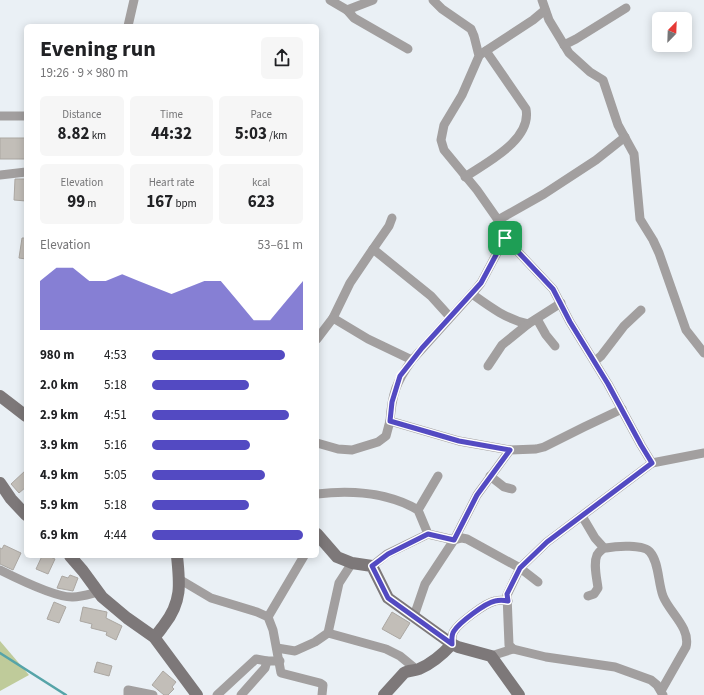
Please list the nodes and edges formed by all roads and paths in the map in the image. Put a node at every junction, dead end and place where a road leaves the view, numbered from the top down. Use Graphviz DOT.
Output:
graph roads {
  1 [pos="134,0"];
  2 [pos="330,0"];
  3 [pos="373,0"];
  4 [pos="433,0"];
  5 [pos="542,0"];
  6 [pos="626,8"];
  7 [pos="347,10"];
  8 [pos="545,10"];
  9 [pos="128,24"];
  10 [pos="564,44"];
  11 [pos="408,49"];
  12 [pos="482,54"];
  13 [pos="0,115"];
  14 [pos="24,116"];
  15 [pos="625,137"];
  16 [pos="24,172"];
  17 [pos="0,175"];
  18 [pos="465,177"];
  19 [pos="392,218"];
  20 [pos="498,220"];
  21 [pos="505,238"];
  22 [pos="374,249"];
  23 [pos="472,294"];
  24 [pos="561,303"];
  25 [pos="641,310"];
  26 [pos="450,317"];
  27 [pos="333,318"];
  28 [pos="537,319"];
  29 [pos="528,324"];
  30 [pos="319,336"];
  31 [pos="555,346"];
  32 [pos="704,353"];
  33 [pos="412,360"];
  34 [pos="595,362"];
  35 [pos="488,366"];
  36 [pos="0,396"];
  37 [pos="622,409"];
  38 [pos="24,414"];
  39 [pos="390,421"];
  40 [pos="319,444"];
  41 [pos="510,450"];
  42 [pos="704,452"];
  43 [pos="652,463"];
  44 [pos="438,476"];
  45 [pos="490,476"];
  46 [pos="0,483"];
  47 [pos="512,489"];
  48 [pos="319,494"];
  49 [pos="418,510"];
  50 [pos="24,513"];
  51 [pos="582,516"];
  52 [pos="428,534"];
  53 [pos="319,539"];
  54 [pos="454,540"];
  55 [pos="604,548"];
  56 [pos="72,558"];
  57 [pos="177,558"];
  58 [pos="303,558"];
  59 [pos="352,563"];
  60 [pos="372,566"];
  61 [pos="520,568"];
  62 [pos="0,570"];
  63 [pos="179,579"];
  64 [pos="538,582"];
  65 [pos="98,592"];
  66 [pos="588,596"];
  67 [pos="508,601"];
  68 [pos="414,616"];
  69 [pos="268,617"];
  70 [pos="328,633"];
  71 [pos="154,637"];
  72 [pos="452,644"];
  73 [pos="277,648"];
  74 [pos="513,648"];
  75 [pos="491,656"];
  76 [pos="267,661"];
  77 [pos="280,661"];
  78 [pos="417,670"];
  79 [pos="662,693"];
  80 [pos="386,694"];
  81 [pos="128,695"];
  82 [pos="153,695"];
  83 [pos="197,695"];
  84 [pos="217,695"];
  85 [pos="241,695"];
  86 [pos="322,695"];
  87 [pos="519,695"];
  1 -- 9 [label="street"];
  2 -- 7 [label="street"];
  3 -- 7 [label="street"];
  4 -- 12 [label="street"];
  5 -- 8 [label="street"];
  6 -- 10 [label="street"];
  7 -- 11 [label="street"];
  8 -- 10 [label="street"];
  8 -- 12 [label="street"];
  10 -- 15 [label="street"];
  12 -- 18 [label="street"];
  12 -- 18 [label="street"];
  13 -- 14 [label="street"];
  15 -- 20 [label="street"];
  15 -- 32 [label="street"];
  16 -- 17 [label="street"];
  18 -- 20 [label="street"];
  19 -- 22 [label="street"];
  20 -- 21 [label="street"];
  21 -- 23 [label="street"];
  21 -- 24 [label="street"];
  22 -- 26 [label="street"];
  22 -- 27 [label="street"];
  23 -- 26 [label="street"];
  23 -- 29 [label="street"];
  24 -- 28 [label="street"];
  24 -- 34 [label="street"];
  25 -- 34 [label="street"];
  26 -- 33 [label="street"];
  27 -- 30 [label="street"];
  27 -- 33 [label="street"];
  28 -- 29 [label="street"];
  28 -- 31 [label="street"];
  29 -- 35 [label="street"];
  33 -- 39 [label="street"];
  34 -- 37 [label="street"];
  36 -- 38 [label="main road"];
  37 -- 41 [label="street"];
  37 -- 43 [label="street"];
  39 -- 40 [label="street"];
  39 -- 41 [label="street"];
  41 -- 45 [label="street"];
  42 -- 43 [label="street"];
  43 -- 51 [label="street"];
  44 -- 49 [label="street"];
  45 -- 47 [label="street"];
  45 -- 54 [label="street"];
  46 -- 50 [label="main road"];
  48 -- 49 [label="street"];
  49 -- 52 [label="street"];
  51 -- 55 [label="street"];
  51 -- 61 [label="street"];
  52 -- 54 [label="street"];
  52 -- 60 [label="street"];
  53 -- 59 [label="main road"];
  54 -- 61 [label="street"];
  54 -- 68 [label="street"];
  55 -- 66 [label="street"];
  55 -- 79 [label="street"];
  56 -- 65 [label="main road"];
  57 -- 63 [label="main road"];
  58 -- 69 [label="street"];
  59 -- 60 [label="main road"];
  59 -- 70 [label="street"];
  60 -- 68 [label="main road"];
  61 -- 64 [label="street"];
  61 -- 67 [label="street"];
  62 -- 65 [label="street"];
  63 -- 69 [label="street"];
  63 -- 71 [label="main road"];
  65 -- 71 [label="main road"];
  67 -- 72 [label="street"];
  67 -- 74 [label="street"];
  68 -- 72 [label="main road"];
  69 -- 73 [label="street"];
  70 -- 73 [label="street"];
  70 -- 78 [label="street"];
  71 -- 83 [label="main road"];
  72 -- 75 [label="main road"];
  72 -- 78 [label="main road"];
  73 -- 77 [label="street"];
  74 -- 75 [label="street"];
  74 -- 79 [label="street"];
  75 -- 87 [label="main road"];
  76 -- 77 [label="street"];
  76 -- 84 [label="street"];
  76 -- 85 [label="street"];
  77 -- 86 [label="street"];
  78 -- 80 [label="main road"];
  81 -- 82 [label="street"];
}
